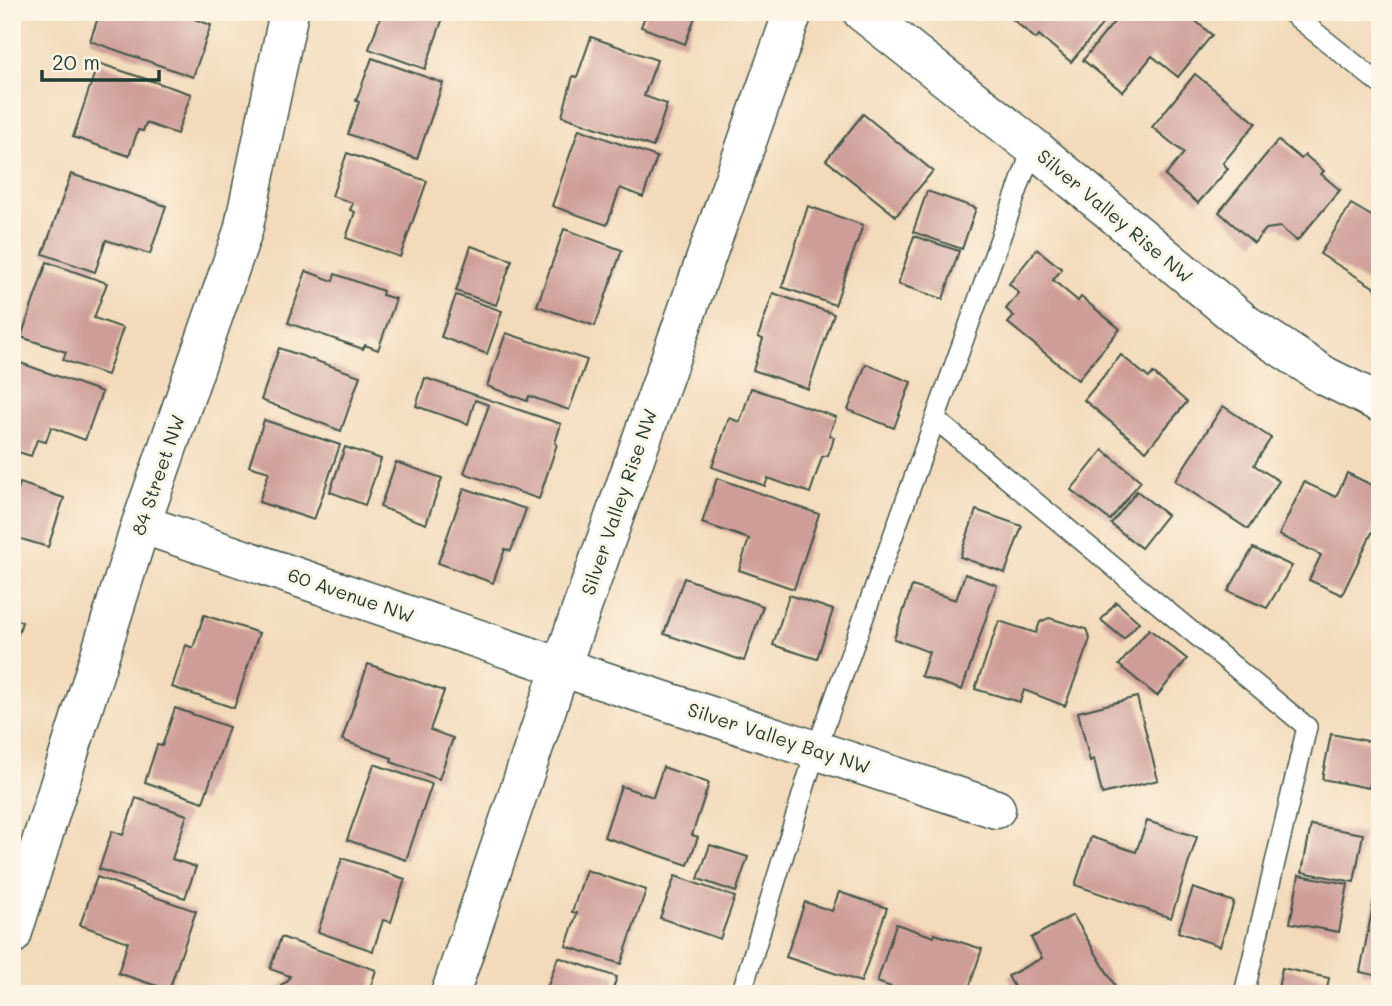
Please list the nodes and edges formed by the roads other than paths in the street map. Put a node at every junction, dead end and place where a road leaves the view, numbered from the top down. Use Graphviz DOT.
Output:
graph roads {
  1 [pos="289,12"];
  2 [pos="793,12"];
  3 [pos="862,12"];
  4 [pos="1290,12"];
  5 [pos="1380,84"];
  6 [pos="1033,147"];
  7 [pos="1380,403"];
  8 [pos="935,419"];
  9 [pos="141,524"];
  10 [pos="561,667"];
  11 [pos="816,750"];
  12 [pos="996,810"];
  13 [pos="12,935"];
  14 [pos="450,994"];
  15 [pos="741,994"];
  16 [pos="1244,994"];
  1 -- 9 [label="street, 84 Street NW"];
  2 -- 10 [label="street, Silver Valley Rise NW"];
  3 -- 6 [label="street, Silver Valley Rise NW"];
  4 -- 5 [label="lane"];
  6 -- 7 [label="street, Silver Valley Rise NW"];
  6 -- 8 [label="lane"];
  8 -- 11 [label="lane"];
  8 -- 16 [label="lane"];
  9 -- 10 [label="street, 60 Avenue NW"];
  9 -- 13 [label="street, 84 Street NW"];
  10 -- 11 [label="street, Silver Valley Bay NW"];
  10 -- 14 [label="street, Silver Valley Rise NW"];
  11 -- 12 [label="street, Silver Valley Bay NW"];
  11 -- 15 [label="lane"];
}
